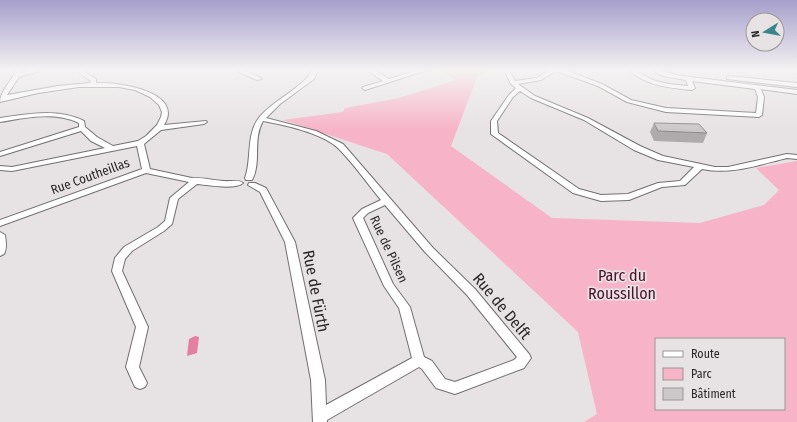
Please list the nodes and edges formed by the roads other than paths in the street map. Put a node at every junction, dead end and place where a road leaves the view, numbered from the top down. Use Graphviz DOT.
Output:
graph roads {
  1 [pos="7,90"];
  2 [pos="60,90"];
  3 [pos="136,90"];
  4 [pos="297,90"];
  5 [pos="518,90"];
  6 [pos="523,90"];
  7 [pos="609,90"];
  8 [pos="758,90"];
  9 [pos="775,90"];
  10 [pos="797,92"];
  11 [pos="1,100"];
  12 [pos="261,119"];
  13 [pos="0,120"];
  14 [pos="204,122"];
  15 [pos="82,128"];
  16 [pos="160,128"];
  17 [pos="140,143"];
  18 [pos="113,149"];
  19 [pos="0,154"];
  20 [pos="797,157"];
  21 [pos="699,167"];
  22 [pos="0,168"];
  23 [pos="146,170"];
  24 [pos="197,180"];
  25 [pos="250,181"];
  26 [pos="386,201"];
  27 [pos="0,223"];
  28 [pos="0,234"];
  29 [pos="0,252"];
  30 [pos="419,361"];
  31 [pos="140,383"];
  32 [pos="319,420"];
  1 -- 11 [label="street"];
  2 -- 11 [label="street"];
  3 -- 16 [label="street"];
  4 -- 12 [label="street"];
  5 -- 21 [label="street"];
  6 -- 21 [label="street"];
  7 -- 8 [label="street"];
  9 -- 10 [label="street"];
  12 -- 25 [label="street"];
  12 -- 26 [label="street, Rue de Pilsen"];
  13 -- 15 [label="street"];
  14 -- 16 [label="street"];
  15 -- 18 [label="street"];
  15 -- 19 [label="street"];
  16 -- 17 [label="street"];
  17 -- 18 [label="street"];
  17 -- 23 [label="street"];
  18 -- 22 [label="street"];
  20 -- 21 [label="street"];
  23 -- 24 [label="street, Rue Coutheillas"];
  23 -- 27 [label="street, Rue Coutheillas"];
  24 -- 25 [label="street, Rue Coutheillas"];
  24 -- 31 [label="street"];
  25 -- 32 [label="street, Rue de Fürth"];
  26 -- 30 [label="street, Rue de Pilsen"];
  26 -- 30 [label="street, Rue de Delft"];
  28 -- 29 [label="street"];
  30 -- 32 [label="street"];
}
